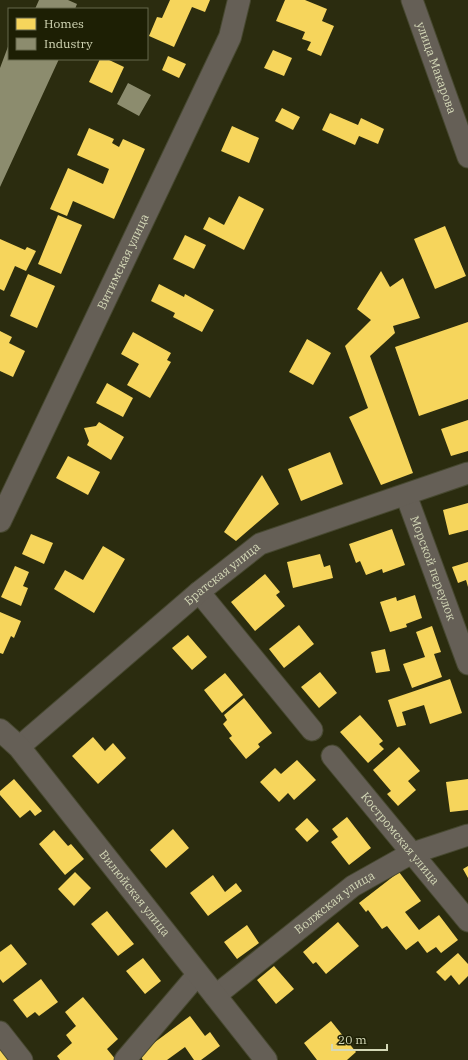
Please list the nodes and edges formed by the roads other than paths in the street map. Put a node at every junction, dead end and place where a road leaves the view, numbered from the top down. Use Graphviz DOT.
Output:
graph roads {
  1 [pos="239,0"];
  2 [pos="412,0"];
  3 [pos="468,157"];
  4 [pos="468,473"];
  5 [pos="406,495"];
  6 [pos="0,521"];
  7 [pos="199,592"];
  8 [pos="468,664"];
  9 [pos="0,730"];
  10 [pos="312,730"];
  11 [pos="19,747"];
  12 [pos="332,756"];
  13 [pos="468,835"];
  14 [pos="412,854"];
  15 [pos="468,921"];
  16 [pos="198,974"];
  17 [pos="216,996"];
  18 [pos="0,1032"];
  19 [pos="22,1060"];
  20 [pos="125,1060"];
  21 [pos="266,1060"];
  1 -- 6 [label="street, Витимская улица"];
  2 -- 3 [label="street, улица Макарова"];
  4 -- 5 [label="street, Братская улица"];
  5 -- 7 [label="street, Братская улица"];
  5 -- 8 [label="street, Морской переулок"];
  7 -- 10 [label="street"];
  7 -- 11 [label="street, Братская улица"];
  9 -- 11 [label="street, Вилюйская улица"];
  11 -- 16 [label="street, Вилюйская улица"];
  12 -- 14 [label="street, Костромская улица"];
  13 -- 14 [label="street, Волжская улица"];
  14 -- 15 [label="street, Костромская улица"];
  14 -- 17 [label="street, Волжская улица"];
  16 -- 17 [label="street, Вилюйская улица"];
  16 -- 20 [label="street"];
  17 -- 21 [label="street, Вилюйская улица"];
  18 -- 19 [label="street"];
}
